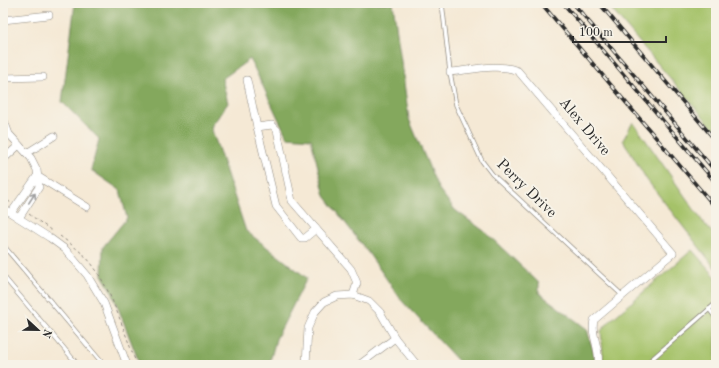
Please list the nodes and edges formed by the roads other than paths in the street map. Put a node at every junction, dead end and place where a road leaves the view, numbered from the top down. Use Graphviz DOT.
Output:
graph roads {
  1 [pos="442,3"];
  2 [pos="49,15"];
  3 [pos="3,20"];
  4 [pos="450,72"];
  5 [pos="43,77"];
  6 [pos="3,78"];
  7 [pos="247,80"];
  8 [pos="3,118"];
  9 [pos="257,127"];
  10 [pos="54,136"];
  11 [pos="19,145"];
  12 [pos="27,153"];
  13 [pos="7,156"];
  14 [pos="37,176"];
  15 [pos="87,207"];
  16 [pos="3,208"];
  17 [pos="11,213"];
  18 [pos="19,218"];
  19 [pos="316,229"];
  20 [pos="3,245"];
  21 [pos="3,276"];
  22 [pos="353,295"];
  23 [pos="623,296"];
  24 [pos="714,305"];
  25 [pos="709,310"];
  26 [pos="716,318"];
  27 [pos="395,338"];
  28 [pos="78,365"];
  29 [pos="104,365"];
  30 [pos="127,365"];
  31 [pos="306,365"];
  32 [pos="359,365"];
  33 [pos="416,365"];
  34 [pos="598,365"];
  35 [pos="645,365"];
  1 -- 4 [label="lane, Perry Drive"];
  2 -- 3 [label="street"];
  4 -- 23 [label="lane, Perry Drive"];
  4 -- 23 [label="street, Alex Drive"];
  5 -- 6 [label="street"];
  7 -- 9 [label="street"];
  8 -- 11 [label="street"];
  9 -- 19 [label="street"];
  9 -- 19 [label="street"];
  10 -- 12 [label="street"];
  11 -- 12 [label="street"];
  11 -- 13 [label="street"];
  12 -- 14 [label="street"];
  14 -- 15 [label="street"];
  14 -- 17 [label="street"];
  18 -- 14 [label="street, one-way"];
  16 -- 17 [label="street"];
  17 -- 18 [label="street"];
  18 -- 30 [label="street"];
  19 -- 22 [label="street"];
  20 -- 29 [label="lane"];
  21 -- 28 [label="lane"];
  22 -- 27 [label="street"];
  22 -- 31 [label="street"];
  23 -- 34 [label="street"];
  24 -- 25 [label="lane"];
  25 -- 26 [label="lane"];
  25 -- 35 [label="lane"];
  27 -- 32 [label="street"];
  27 -- 33 [label="street"];
}
